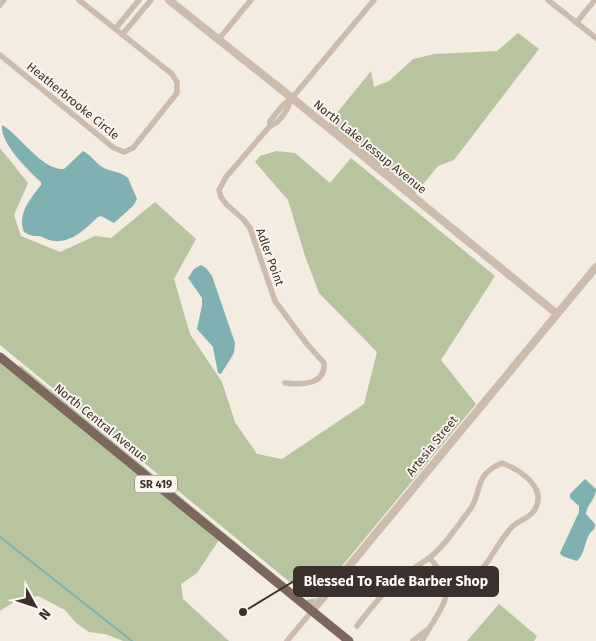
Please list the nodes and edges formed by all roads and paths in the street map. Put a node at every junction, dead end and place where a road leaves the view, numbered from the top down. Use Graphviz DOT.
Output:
graph roads {
  1 [pos="4,0"];
  2 [pos="80,0"];
  3 [pos="139,0"];
  4 [pos="152,0"];
  5 [pos="169,0"];
  6 [pos="251,0"];
  7 [pos="374,0"];
  8 [pos="548,0"];
  9 [pos="594,0"];
  10 [pos="0,5"];
  11 [pos="131,9"];
  12 [pos="139,15"];
  13 [pos="576,23"];
  14 [pos="115,29"];
  15 [pos="122,35"];
  16 [pos="596,38"];
  17 [pos="218,40"];
  18 [pos="0,55"];
  19 [pos="292,98"];
  20 [pos="596,267"];
  21 [pos="556,313"];
  22 [pos="0,357"];
  23 [pos="285,383"];
  24 [pos="430,558"];
  25 [pos="447,584"];
  26 [pos="312,611"];
  27 [pos="357,626"];
  28 [pos="428,628"];
  29 [pos="287,641"];
  30 [pos="349,641"];
  31 [pos="413,641"];
  32 [pos="422,641"];
  1 -- 10 [label="street"];
  2 -- 14 [label="street, Heatherbrooke Circle"];
  3 -- 11 [label="street"];
  4 -- 12 [label="street"];
  5 -- 17 [label="street, North Lake Jessup Avenue"];
  6 -- 17 [label="street"];
  7 -- 19 [label="street, Adler Point"];
  8 -- 13 [label="street"];
  9 -- 13 [label="street"];
  11 -- 12 [label="street"];
  11 -- 14 [label="street"];
  12 -- 15 [label="street"];
  13 -- 16 [label="street"];
  14 -- 15 [label="street, Heatherbrooke Circle"];
  15 -- 18 [label="street, Heatherbrooke Circle"];
  17 -- 19 [label="street, North Lake Jessup Avenue"];
  19 -- 21 [label="street, North Lake Jessup Avenue"];
  19 -- 23 [label="street, Adler Point"];
  20 -- 21 [label="street, Artesia Street"];
  21 -- 26 [label="street, Artesia Street"];
  22 -- 26 [label="main road, North Central Avenue / SR 419"];
  24 -- 25 [label="street"];
  24 -- 25 [label="street"];
  24 -- 27 [label="street"];
  25 -- 28 [label="street"];
  26 -- 29 [label="street, Artesia Street"];
  26 -- 30 [label="main road, North Central Avenue / SR 419"];
  28 -- 31 [label="street"];
  28 -- 32 [label="street"];
}
